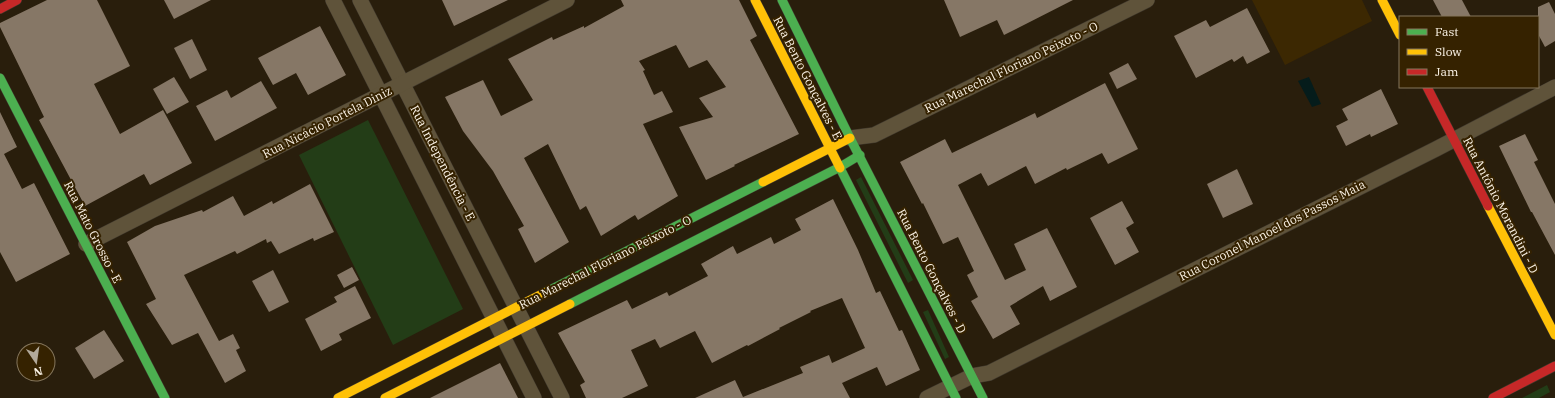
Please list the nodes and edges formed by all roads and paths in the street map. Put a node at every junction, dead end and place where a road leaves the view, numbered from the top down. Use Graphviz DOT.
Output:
graph roads {
  1 [pos="17,0"];
  2 [pos="360,0"];
  3 [pos="567,0"];
  4 [pos="755,0"];
  5 [pos="782,0"];
  6 [pos="1147,0"];
  7 [pos="1382,0"];
  8 [pos="337,1"];
  9 [pos="0,9"];
  10 [pos="1399,33"];
  11 [pos="0,78"];
  12 [pos="402,84"];
  13 [pos="1555,87"];
  14 [pos="1428,88"];
  15 [pos="381,94"];
  16 [pos="874,135"];
  17 [pos="850,138"];
  18 [pos="1454,140"];
  19 [pos="830,147"];
  20 [pos="860,155"];
  21 [pos="840,167"];
  22 [pos="678,237"];
  23 [pos="86,244"];
  24 [pos="931,294"];
  25 [pos="909,305"];
  26 [pos="516,307"];
  27 [pos="494,318"];
  28 [pos="526,327"];
  29 [pos="1555,334"];
  30 [pos="504,338"];
  31 [pos="1555,366"];
  32 [pos="989,373"];
  33 [pos="972,376"];
  34 [pos="953,392"];
  35 [pos="981,394"];
  36 [pos="165,398"];
  37 [pos="338,398"];
  38 [pos="385,398"];
  39 [pos="534,398"];
  40 [pos="562,398"];
  41 [pos="927,398"];
  42 [pos="965,398"];
  43 [pos="1493,398"];
  1 -- 9 [label="street"];
  2 -- 12 [label="street, Rua Independência - E"];
  3 -- 12 [label="street, Rua Nicácio Portela Diniz"];
  4 -- 19 [label="street, Rua Bento Gonçalves - E"];
  5 -- 17 [label="street, Rua Bento Gonçalves - E"];
  6 -- 16 [label="street, Rua Marechal Floriano Peixoto - O"];
  7 -- 10 [label="street"];
  8 -- 15 [label="street, Rua Independência - E"];
  11 -- 23 [label="street, Rua Mato Grosso - E"];
  12 -- 15 [label="street, Rua Nicácio Portela Diniz"];
  12 -- 26 [label="street, Rua Independência - E"];
  13 -- 18 [label="street, Rua Coronel Manoel dos Passos Maia"];
  14 -- 18 [label="street, Rua Antônio Morandini - D"];
  15 -- 23 [label="street, Rua Nicácio Portela Diniz"];
  15 -- 27 [label="street, Rua Independência - E"];
  16 -- 17 [label="street, Rua Marechal Floriano Peixoto - O"];
  16 -- 20 [label="street, Rua Marechal Floriano Peixoto - O"];
  17 -- 19 [label="street, Rua Marechal Floriano Peixoto - O"];
  17 -- 20 [label="street, Rua Bento Gonçalves - E"];
  18 -- 29 [label="street, Rua Antônio Morandini - D"];
  18 -- 32 [label="street, Rua Coronel Manoel dos Passos Maia"];
  19 -- 21 [label="street, Rua Bento Gonçalves - E"];
  19 -- 22 [label="street, Rua Marechal Floriano Peixoto - O"];
  20 -- 21 [label="street, Rua Marechal Floriano Peixoto - O"];
  20 -- 24 [label="street, Rua Bento Gonçalves - D"];
  21 -- 22 [label="street, Rua Marechal Floriano Peixoto - O"];
  21 -- 25 [label="street"];
  22 -- 26 [label="street, Rua Marechal Floriano Peixoto - O"];
  22 -- 28 [label="street, Rua Marechal Floriano Peixoto - O"];
  23 -- 36 [label="street, Rua Mato Grosso - E"];
  24 -- 25 [label="street"];
  24 -- 33 [label="street, Rua Bento Gonçalves - D"];
  25 -- 34 [label="street"];
  26 -- 27 [label="street, Rua Marechal Floriano Peixoto - O"];
  26 -- 28 [label="street, Rua Independência - E"];
  27 -- 30 [label="street, Rua Independência - E"];
  27 -- 37 [label="street, Rua Marechal Floriano Peixoto - O"];
  28 -- 30 [label="street, Rua Marechal Floriano Peixoto - O"];
  28 -- 40 [label="street, Rua Independência - E"];
  30 -- 38 [label="street, Rua Marechal Floriano Peixoto - O"];
  30 -- 39 [label="street, Rua Independência - E"];
  31 -- 43 [label="street"];
  32 -- 33 [label="street, Rua Coronel Manoel dos Passos Maia"];
  32 -- 35 [label="street"];
  33 -- 34 [label="street, Rua Coronel Manoel dos Passos Maia"];
  33 -- 35 [label="street, Rua Bento Gonçalves - D"];
  34 -- 41 [label="street, Rua Coronel Manoel dos Passos Maia"];
  35 -- 42 [label="street"];
}
